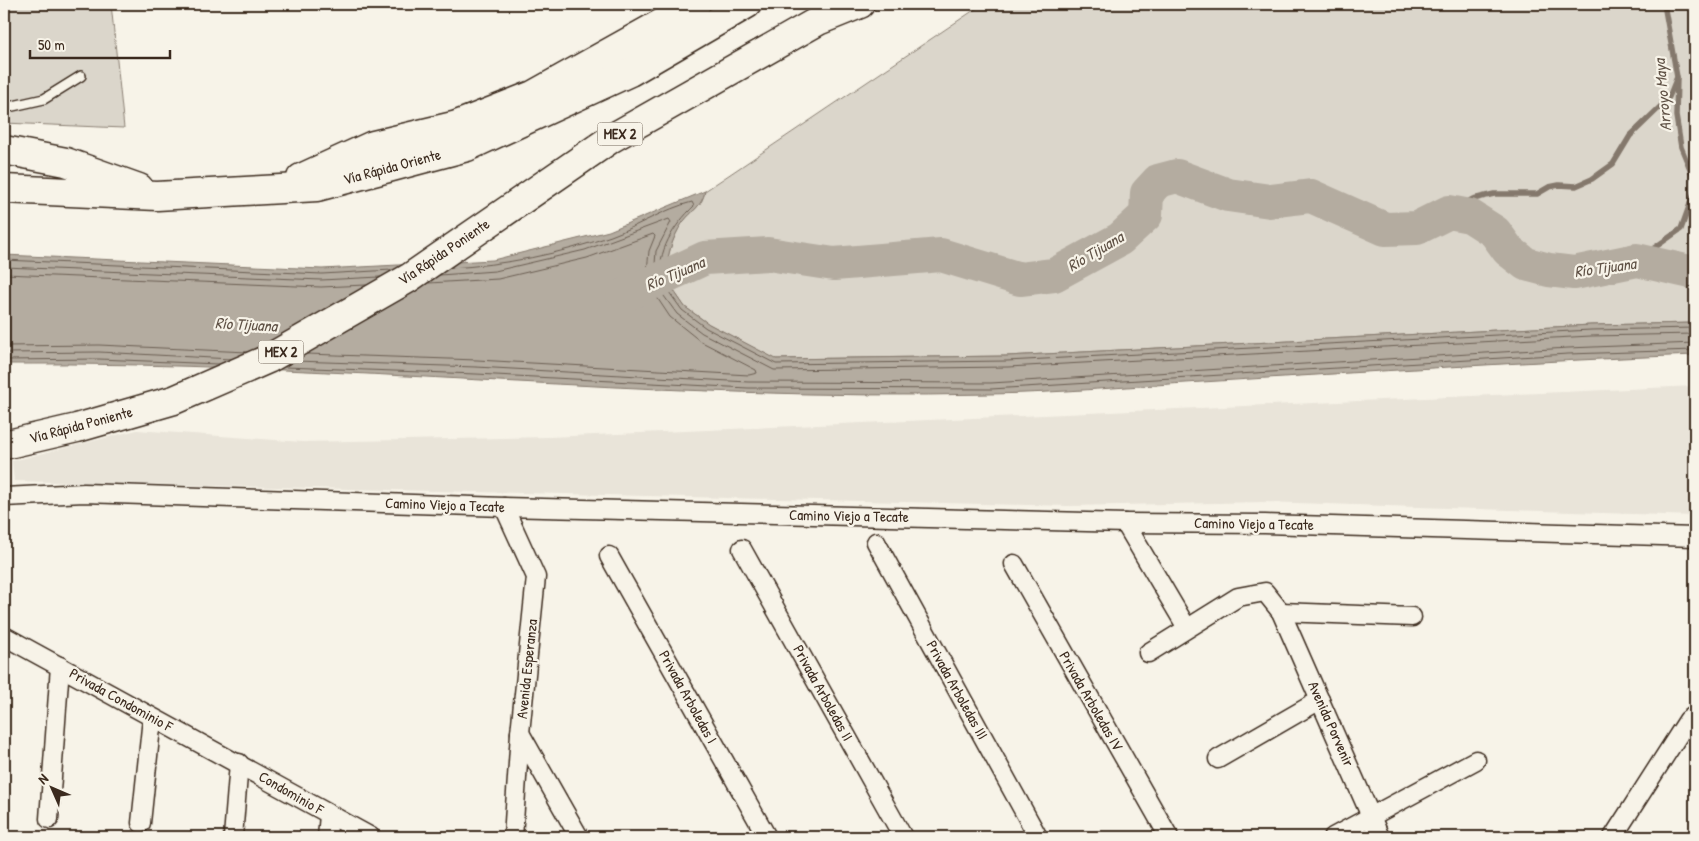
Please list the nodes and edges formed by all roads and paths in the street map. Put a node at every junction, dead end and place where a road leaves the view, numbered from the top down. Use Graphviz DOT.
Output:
graph roads {
  1 [pos="696,4"];
  2 [pos="747,4"];
  3 [pos="860,4"];
  4 [pos="81,76"];
  5 [pos="4,108"];
  6 [pos="4,150"];
  7 [pos="4,190"];
  8 [pos="273,190"];
  9 [pos="157,196"];
  10 [pos="4,444"];
  11 [pos="4,497"];
  12 [pos="504,507"];
  13 [pos="1124,523"];
  14 [pos="1695,537"];
  15 [pos="876,542"];
  16 [pos="742,549"];
  17 [pos="609,556"];
  18 [pos="1014,564"];
  19 [pos="1281,612"];
  20 [pos="1412,617"];
  21 [pos="1186,628"];
  22 [pos="4,636"];
  23 [pos="1148,653"];
  24 [pos="60,666"];
  25 [pos="1320,700"];
  26 [pos="1695,715"];
  27 [pos="152,718"];
  28 [pos="520,733"];
  29 [pos="1218,760"];
  30 [pos="1476,760"];
  31 [pos="239,764"];
  32 [pos="329,815"];
  33 [pos="1371,816"];
  34 [pos="49,819"];
  35 [pos="142,823"];
  36 [pos="233,837"];
  37 [pos="327,837"];
  38 [pos="370,837"];
  39 [pos="513,837"];
  40 [pos="579,837"];
  41 [pos="766,837"];
  42 [pos="903,837"];
  43 [pos="1038,837"];
  44 [pos="1169,837"];
  45 [pos="1333,837"];
  46 [pos="1380,837"];
  47 [pos="1613,837"];
  1 -- 8 [label="highway"];
  2 -- 8 [label="highway, Vía Rápida Oriente"];
  3 -- 10 [label="highway, Vía Rápida Poniente / MEX 2"];
  4 -- 5 [label="lane"];
  6 -- 9 [label="highway"];
  7 -- 9 [label="highway, Vía Rápida Oriente"];
  8 -- 9 [label="highway, Vía Rápida Oriente"];
  11 -- 12 [label="street, Camino Viejo a Tecate"];
  12 -- 13 [label="street, Camino Viejo a Tecate"];
  12 -- 28 [label="street, Avenida Esperanza"];
  13 -- 14 [label="street, Camino Viejo a Tecate"];
  13 -- 21 [label="street"];
  15 -- 43 [label="street, Privada Arboledas III"];
  16 -- 42 [label="street, Privada Arboledas II"];
  17 -- 41 [label="street, Privada Arboledas I"];
  18 -- 44 [label="street, Privada Arboledas IV"];
  19 -- 20 [label="street"];
  19 -- 21 [label="street, Avenida Porvenir"];
  19 -- 25 [label="street, Avenida Porvenir"];
  21 -- 23 [label="street"];
  22 -- 24 [label="street, Privada Condominio F"];
  24 -- 27 [label="street, Privada Condominio F"];
  24 -- 34 [label="street"];
  25 -- 29 [label="street"];
  25 -- 33 [label="street, Avenida Porvenir"];
  26 -- 47 [label="street"];
  27 -- 31 [label="street, Privada Condominio F"];
  27 -- 35 [label="street"];
  28 -- 39 [label="street, Avenida Esperanza"];
  28 -- 40 [label="street"];
  30 -- 33 [label="street"];
  31 -- 32 [label="street, Condominio F"];
  31 -- 36 [label="street"];
  32 -- 37 [label="street"];
  32 -- 38 [label="street, Condominio F"];
  33 -- 45 [label="street"];
  33 -- 46 [label="street, Avenida Porvenir"];
}
